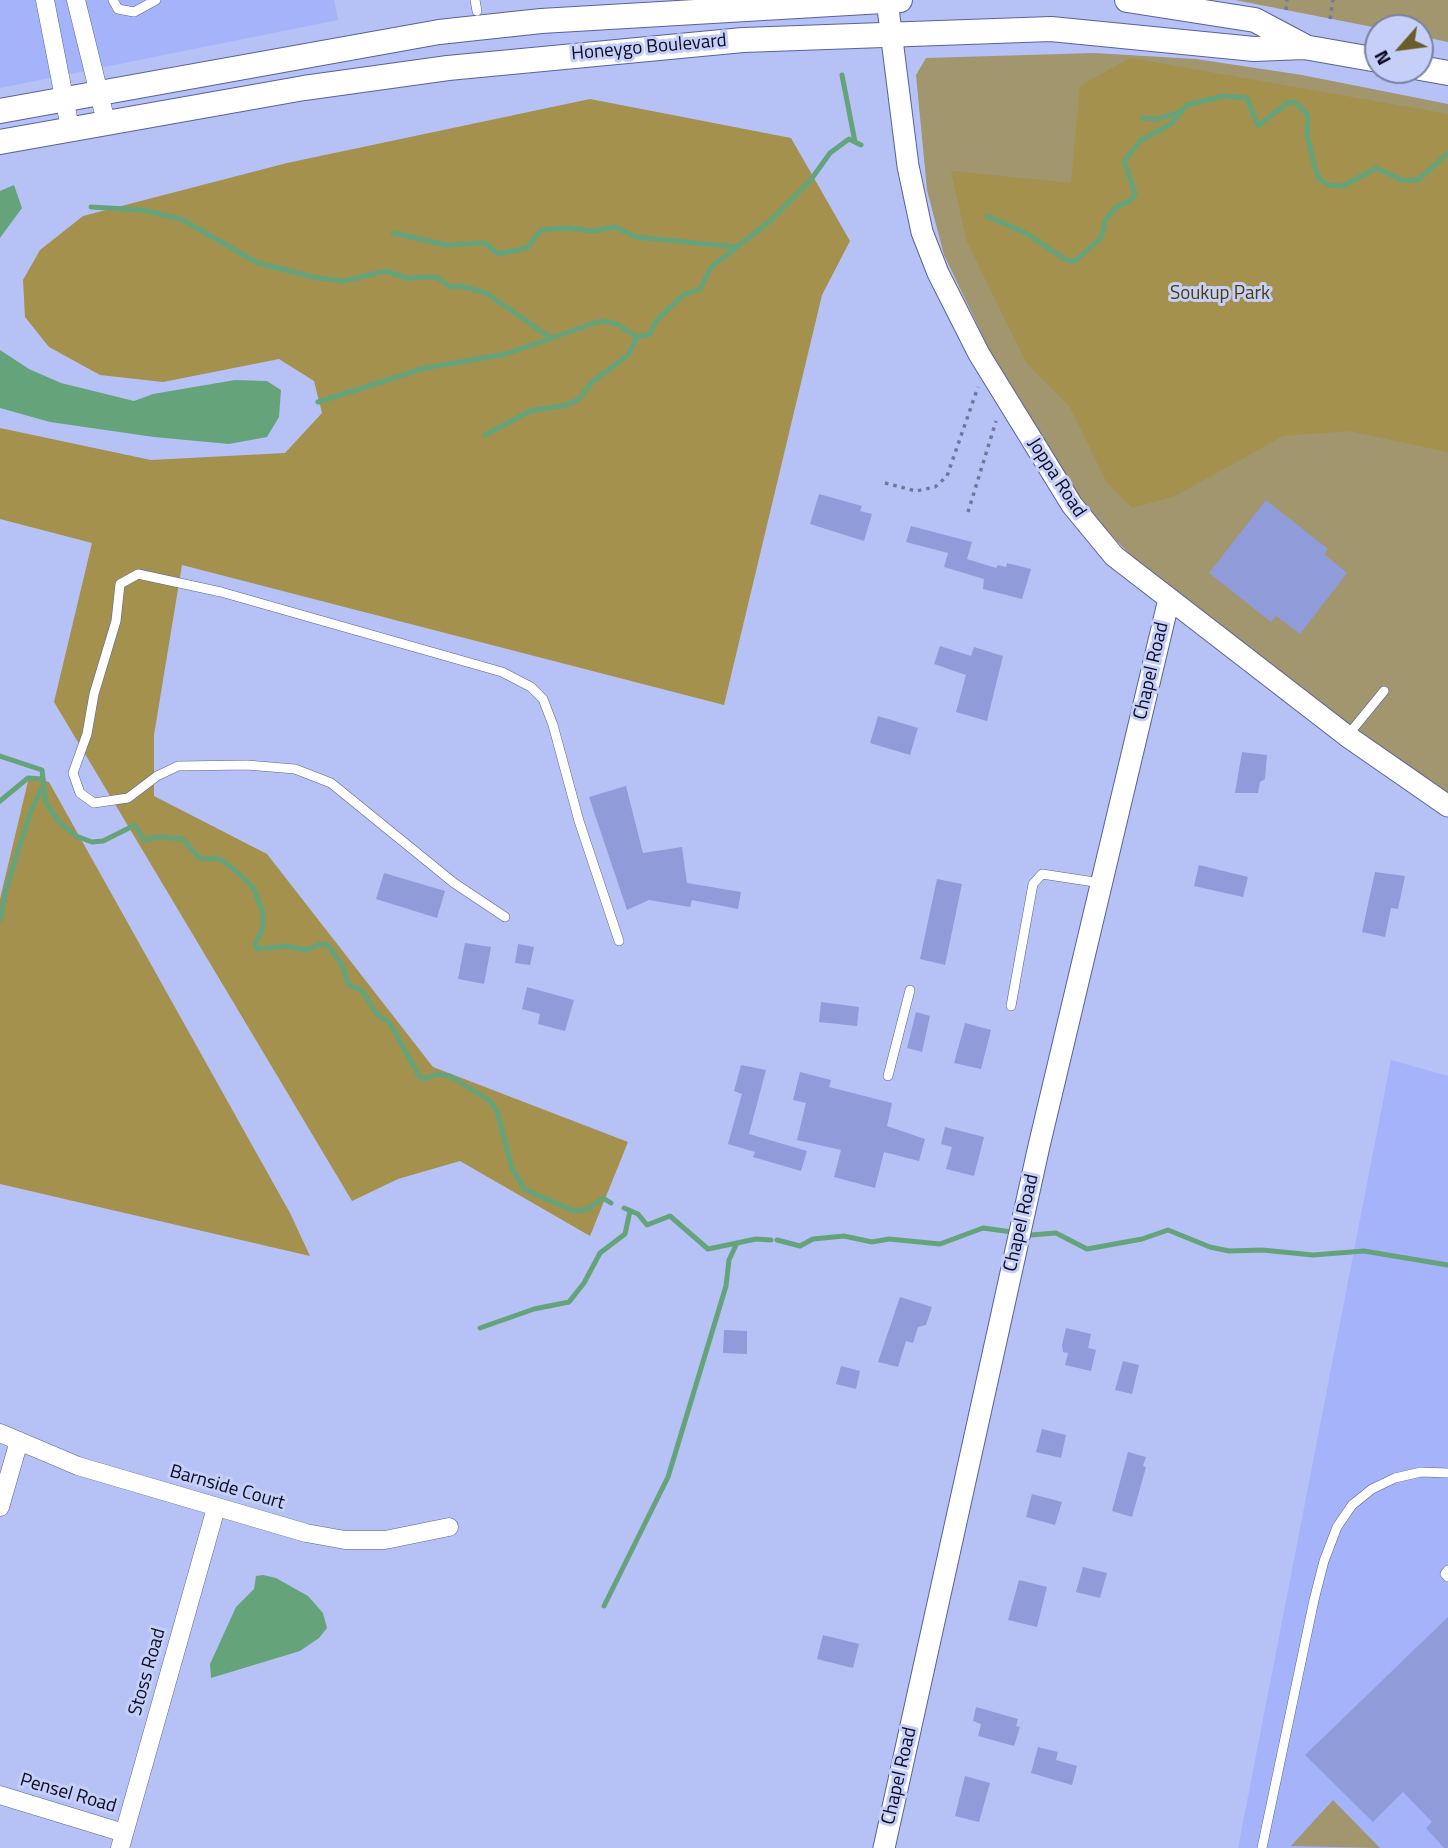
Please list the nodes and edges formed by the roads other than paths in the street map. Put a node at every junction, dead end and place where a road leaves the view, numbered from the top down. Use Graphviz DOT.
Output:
graph roads {
  1 [pos="45,0"];
  2 [pos="76,0"];
  3 [pos="113,0"];
  4 [pos="156,0"];
  5 [pos="475,0"];
  6 [pos="891,0"];
  7 [pos="1127,0"];
  8 [pos="477,11"];
  9 [pos="891,34"];
  10 [pos="1304,47"];
  11 [pos="1364,58"];
  12 [pos="99,92"];
  13 [pos="64,98"];
  14 [pos="0,111"];
  15 [pos="106,122"];
  16 [pos="70,128"];
  17 [pos="0,142"];
  18 [pos="1170,599"];
  19 [pos="1384,691"];
  20 [pos="1347,737"];
  21 [pos="1448,806"];
  22 [pos="1104,883"];
  23 [pos="505,917"];
  24 [pos="619,940"];
  25 [pos="910,990"];
  26 [pos="1011,1006"];
  27 [pos="888,1076"];
  28 [pos="0,1433"];
  29 [pos="19,1441"];
  30 [pos="1448,1473"];
  31 [pos="0,1507"];
  32 [pos="216,1508"];
  33 [pos="449,1527"];
  34 [pos="1448,1570"];
  35 [pos="1448,1577"];
  36 [pos="0,1795"];
  37 [pos="122,1840"];
  38 [pos="884,1848"];
  39 [pos="1262,1848"];
  1 -- 13 [label="street"];
  2 -- 12 [label="street"];
  3 -- 4 [label="lane"];
  5 -- 8 [label="lane"];
  6 -- 9 [label="street, Joppa Road"];
  6 -- 12 [label="main road, Honeygo Boulevard"];
  7 -- 10 [label="main road, Honeygo Boulevard"];
  9 -- 10 [label="main road, Honeygo Boulevard"];
  9 -- 15 [label="main road, Honeygo Boulevard"];
  9 -- 18 [label="street, Joppa Road"];
  10 -- 11 [label="main road, Honeygo Boulevard"];
  12 -- 13 [label="main road, Honeygo Boulevard"];
  12 -- 15 [label="street"];
  13 -- 14 [label="main road, Honeygo Boulevard"];
  13 -- 16 [label="street"];
  15 -- 16 [label="main road, Honeygo Boulevard"];
  16 -- 17 [label="main road, Honeygo Boulevard"];
  18 -- 20 [label="street, Joppa Road"];
  18 -- 22 [label="street, Chapel Road"];
  19 -- 20 [label="lane"];
  20 -- 21 [label="street, Joppa Road"];
  22 -- 26 [label="lane"];
  22 -- 38 [label="street, Chapel Road"];
  23 -- 24 [label="lane"];
  25 -- 27 [label="lane"];
  28 -- 29 [label="street, Barnside Court"];
  29 -- 31 [label="street"];
  29 -- 32 [label="street, Barnside Court"];
  30 -- 39 [label="lane"];
  32 -- 33 [label="street, Barnside Court"];
  32 -- 37 [label="street, Stoss Road"];
  34 -- 35 [label="lane"];
  36 -- 37 [label="street, Pensel Road"];
}
